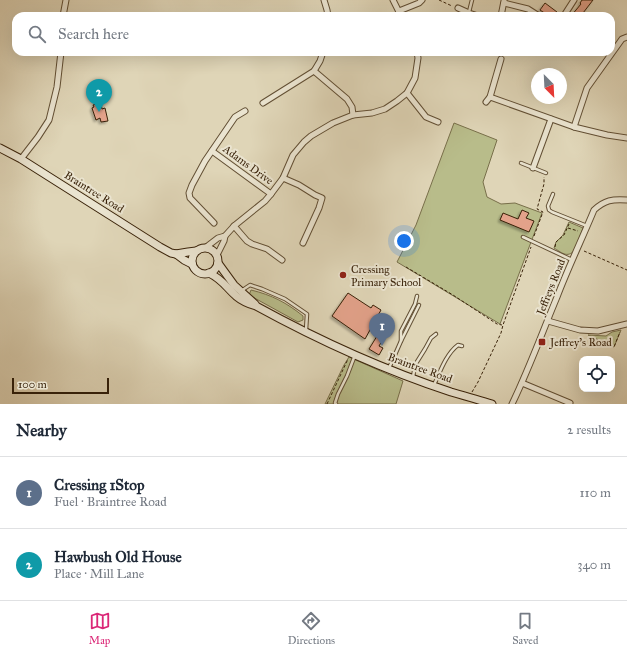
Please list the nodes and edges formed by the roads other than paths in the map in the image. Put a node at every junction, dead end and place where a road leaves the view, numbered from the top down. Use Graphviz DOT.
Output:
graph roads {
  1 [pos="66,0"];
  2 [pos="324,0"];
  3 [pos="393,0"];
  4 [pos="422,0"];
  5 [pos="472,0"];
  6 [pos="574,0"];
  7 [pos="504,2"];
  8 [pos="458,8"];
  9 [pos="64,12"];
  10 [pos="327,12"];
  11 [pos="399,12"];
  12 [pos="403,12"];
  13 [pos="465,12"];
  14 [pos="469,12"];
  15 [pos="502,12"];
  16 [pos="533,12"];
  17 [pos="566,12"];
  18 [pos="627,37"];
  19 [pos="615,49"];
  20 [pos="61,56"];
  21 [pos="322,56"];
  22 [pos="418,56"];
  23 [pos="610,56"];
  24 [pos="500,59"];
  25 [pos="314,72"];
  26 [pos="407,93"];
  27 [pos="490,97"];
  28 [pos="486,102"];
  29 [pos="263,103"];
  30 [pos="245,112"];
  31 [pos="353,115"];
  32 [pos="551,119"];
  33 [pos="438,122"];
  34 [pos="574,127"];
  35 [pos="627,138"];
  36 [pos="0,148"];
  37 [pos="212,151"];
  38 [pos="21,159"];
  39 [pos="521,163"];
  40 [pos="534,168"];
  41 [pos="546,173"];
  42 [pos="283,178"];
  43 [pos="271,194"];
  44 [pos="553,194"];
  45 [pos="627,200"];
  46 [pos="214,223"];
  47 [pos="234,226"];
  48 [pos="587,226"];
  49 [pos="225,236"];
  50 [pos="523,237"];
  51 [pos="303,243"];
  52 [pos="205,248"];
  53 [pos="196,251"];
  54 [pos="176,254"];
  55 [pos="217,259"];
  56 [pos="282,260"];
  57 [pos="573,260"];
  58 [pos="192,264"];
  59 [pos="210,273"];
  60 [pos="241,291"];
  61 [pos="417,296"];
  62 [pos="419,305"];
  63 [pos="256,306"];
  64 [pos="548,321"];
  65 [pos="625,325"];
  66 [pos="306,332"];
  67 [pos="436,334"];
  68 [pos="401,341"];
  69 [pos="462,346"];
  70 [pos="353,354"];
  71 [pos="388,368"];
  72 [pos="413,378"];
  73 [pos="522,383"];
  74 [pos="434,385"];
  75 [pos="571,403"];
  76 [pos="336,404"];
  77 [pos="492,404"];
  78 [pos="512,404"];
  1 -- 9 [label="street"];
  2 -- 10 [label="street"];
  3 -- 11 [label="street"];
  4 -- 12 [label="street"];
  5 -- 14 [label="lane"];
  6 -- 17 [label="street"];
  7 -- 15 [label="street"];
  7 -- 16 [label="street"];
  8 -- 13 [label="street"];
  18 -- 19 [label="street"];
  20 -- 38 [label="street"];
  21 -- 25 [label="street"];
  22 -- 26 [label="street"];
  23 -- 34 [label="street"];
  24 -- 27 [label="street"];
  25 -- 29 [label="street"];
  25 -- 31 [label="street"];
  26 -- 31 [label="street"];
  26 -- 33 [label="street"];
  27 -- 28 [label="street"];
  27 -- 32 [label="street"];
  30 -- 37 [label="street, Adams Drive"];
  31 -- 42 [label="street"];
  32 -- 34 [label="street"];
  32 -- 40 [label="street"];
  34 -- 35 [label="street"];
  36 -- 38 [label="main road, Braintree Road"];
  37 -- 43 [label="street, Adams Drive"];
  37 -- 46 [label="street, Adams Drive"];
  38 -- 54 [label="main road, Braintree Road"];
  39 -- 40 [label="lane"];
  40 -- 41 [label="lane"];
  42 -- 43 [label="street"];
  42 -- 51 [label="street"];
  43 -- 47 [label="street"];
  44 -- 48 [label="lane"];
  45 -- 48 [label="street, Jeffreys Road"];
  47 -- 49 [label="street"];
  47 -- 56 [label="street"];
  48 -- 57 [label="street, Jeffreys Road"];
  49 -- 52 [label="street"];
  49 -- 55 [label="street"];
  50 -- 57 [label="lane"];
  52 -- 53 [label="main road"];
  52 -- 55 [label="main road"];
  53 -- 54 [label="main road"];
  53 -- 58 [label="main road"];
  54 -- 58 [label="main road, Braintree Road"];
  55 -- 59 [label="main road"];
  55 -- 60 [label="main road, Braintree Road"];
  57 -- 64 [label="street, Jeffreys Road"];
  58 -- 59 [label="main road"];
  59 -- 63 [label="main road, Braintree Road"];
  60 -- 63 [label="main road, Braintree Road"];
  60 -- 66 [label="lane"];
  61 -- 68 [label="lane"];
  62 -- 68 [label="lane"];
  63 -- 66 [label="main road, Braintree Road"];
  64 -- 65 [label="street"];
  64 -- 73 [label="street, Jeffreys Road"];
  66 -- 70 [label="main road, Braintree Road"];
  67 -- 72 [label="lane"];
  68 -- 71 [label="lane"];
  69 -- 74 [label="lane"];
  70 -- 71 [label="main road, Braintree Road"];
  70 -- 76 [label="lane"];
  71 -- 72 [label="main road, Braintree Road"];
  72 -- 74 [label="main road, Braintree Road"];
  73 -- 75 [label="street"];
  73 -- 78 [label="street, Jeffreys Road"];
  74 -- 77 [label="main road, Braintree Road"];
}
